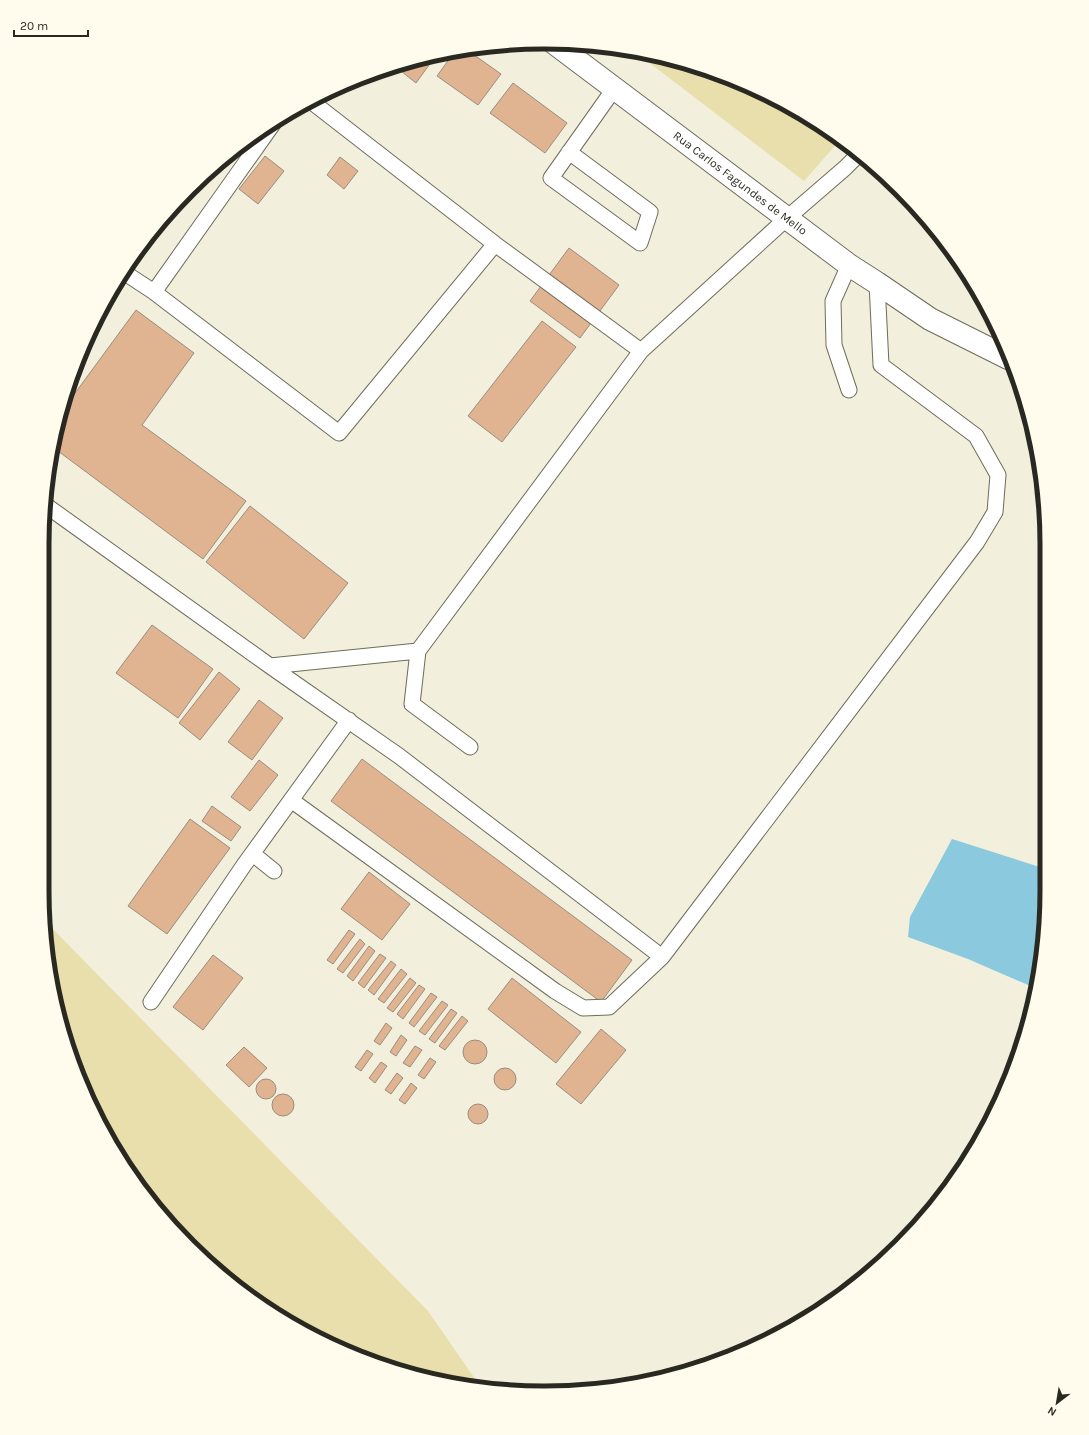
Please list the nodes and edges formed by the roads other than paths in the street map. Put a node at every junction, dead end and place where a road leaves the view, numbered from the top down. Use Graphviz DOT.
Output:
graph roads {
  1 [pos="563,50"];
  2 [pos="614,89"];
  3 [pos="316,105"];
  4 [pos="265,135"];
  5 [pos="569,152"];
  6 [pos="855,158"];
  7 [pos="786,219"];
  8 [pos="495,244"];
  9 [pos="849,265"];
  10 [pos="129,276"];
  11 [pos="877,283"];
  12 [pos="154,292"];
  13 [pos="641,351"];
  14 [pos="1002,355"];
  15 [pos="848,390"];
  16 [pos="50,509"];
  17 [pos="418,652"];
  18 [pos="270,666"];
  19 [pos="348,720"];
  20 [pos="470,747"];
  21 [pos="291,800"];
  22 [pos="253,854"];
  23 [pos="274,871"];
  24 [pos="662,958"];
  25 [pos="151,1002"];
  1 -- 2 [label="street, Rua Carlos Fagundes de Mello"];
  2 -- 5 [label="lane"];
  2 -- 7 [label="street, Rua Carlos Fagundes de Mello"];
  3 -- 8 [label="lane"];
  4 -- 12 [label="lane"];
  5 -- 5 [label="lane"];
  6 -- 7 [label="lane"];
  7 -- 9 [label="street, Rua Carlos Fagundes de Mello"];
  7 -- 13 [label="lane"];
  8 -- 12 [label="lane"];
  8 -- 13 [label="lane"];
  9 -- 11 [label="street, Rua Carlos Fagundes de Mello"];
  9 -- 15 [label="lane"];
  10 -- 12 [label="lane"];
  11 -- 14 [label="street, Rua Carlos Fagundes de Mello"];
  11 -- 24 [label="lane"];
  13 -- 17 [label="lane"];
  16 -- 18 [label="lane"];
  17 -- 18 [label="lane"];
  17 -- 20 [label="lane"];
  18 -- 19 [label="lane"];
  19 -- 21 [label="lane"];
  19 -- 24 [label="lane"];
  21 -- 22 [label="lane"];
  21 -- 24 [label="lane"];
  22 -- 23 [label="lane"];
  22 -- 25 [label="lane"];
}
